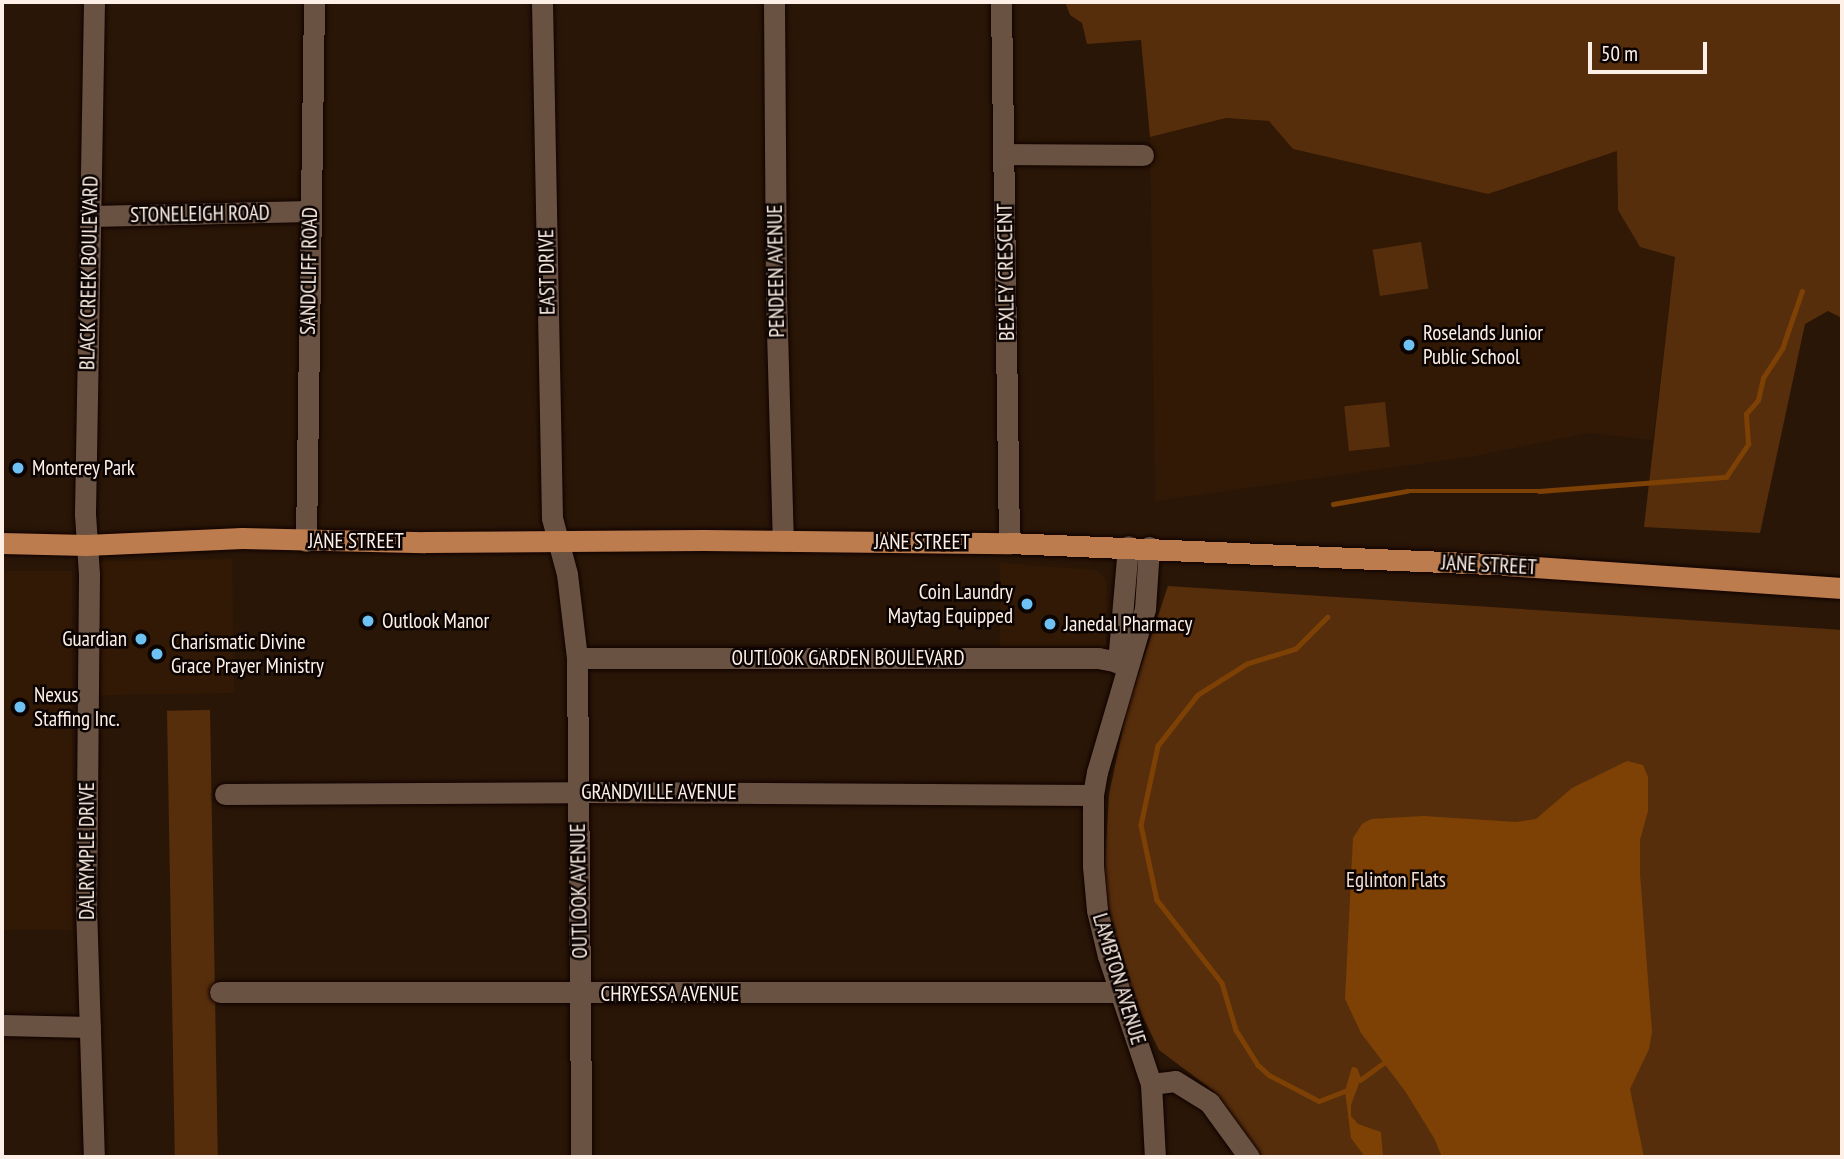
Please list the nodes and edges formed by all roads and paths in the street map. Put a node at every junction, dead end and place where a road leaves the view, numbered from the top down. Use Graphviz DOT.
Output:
graph roads {
  1 [pos="94,2"];
  2 [pos="314,2"];
  3 [pos="542,2"];
  4 [pos="774,2"];
  5 [pos="1001,2"];
  6 [pos="1004,155"];
  7 [pos="1143,155"];
  8 [pos="310,211"];
  9 [pos="91,216"];
  10 [pos="306,541"];
  11 [pos="783,541"];
  12 [pos="559,542"];
  13 [pos="2,543"];
  14 [pos="1009,543"];
  15 [pos="86,545"];
  16 [pos="1138,547"];
  17 [pos="1842,588"];
  18 [pos="578,659"];
  19 [pos="1118,662"];
  20 [pos="1112,717"];
  21 [pos="578,792"];
  22 [pos="225,794"];
  23 [pos="1093,795"];
  24 [pos="220,992"];
  25 [pos="1120,992"];
  26 [pos="581,995"];
  27 [pos="2,1026"];
  28 [pos="90,1027"];
  29 [pos="1151,1084"];
  30 [pos="94,1157"];
  31 [pos="581,1157"];
  32 [pos="1155,1157"];
  33 [pos="1249,1157"];
  1 -- 9 [label="street, BLACK CREEK BOULEVARD"];
  2 -- 8 [label="street, SANDCLIFF ROAD"];
  3 -- 12 [label="street, EAST DRIVE"];
  4 -- 11 [label="street, PENDEEN AVENUE"];
  5 -- 6 [label="street, BEXLEY CRESCENT"];
  6 -- 7 [label="street"];
  6 -- 14 [label="street, BEXLEY CRESCENT"];
  8 -- 9 [label="street, STONELEIGH ROAD"];
  8 -- 10 [label="street, SANDCLIFF ROAD"];
  9 -- 15 [label="street, BLACK CREEK BOULEVARD"];
  10 -- 12 [label="main road, JANE STREET"];
  10 -- 15 [label="main road, JANE STREET"];
  11 -- 12 [label="main road, JANE STREET"];
  11 -- 14 [label="main road, JANE STREET"];
  12 -- 18 [label="street, OUTLOOK AVENUE"];
  13 -- 15 [label="main road, JANE STREET"];
  14 -- 16 [label="main road, JANE STREET"];
  15 -- 28 [label="street, DALRYMPLE DRIVE"];
  16 -- 17 [label="main road, JANE STREET"];
  16 -- 19 [label="street, LAMBTON AVENUE"];
  16 -- 20 [label="street, LAMBTON AVENUE"];
  18 -- 19 [label="street, OUTLOOK GARDEN BOULEVARD"];
  18 -- 21 [label="street, OUTLOOK AVENUE"];
  19 -- 20 [label="street, LAMBTON AVENUE"];
  20 -- 23 [label="street, LAMBTON AVENUE"];
  21 -- 22 [label="street, GRANDVILLE AVENUE"];
  21 -- 23 [label="street, GRANDVILLE AVENUE"];
  21 -- 26 [label="street, OUTLOOK AVENUE"];
  23 -- 25 [label="street, LAMBTON AVENUE"];
  24 -- 26 [label="street, CHRYESSA AVENUE"];
  25 -- 26 [label="street, CHRYESSA AVENUE"];
  25 -- 29 [label="street, LAMBTON AVENUE"];
  26 -- 31 [label="street, OUTLOOK AVENUE"];
  27 -- 28 [label="street"];
  28 -- 30 [label="street, DALRYMPLE DRIVE"];
  29 -- 32 [label="street, LAMBTON AVENUE"];
  29 -- 33 [label="street"];
}
